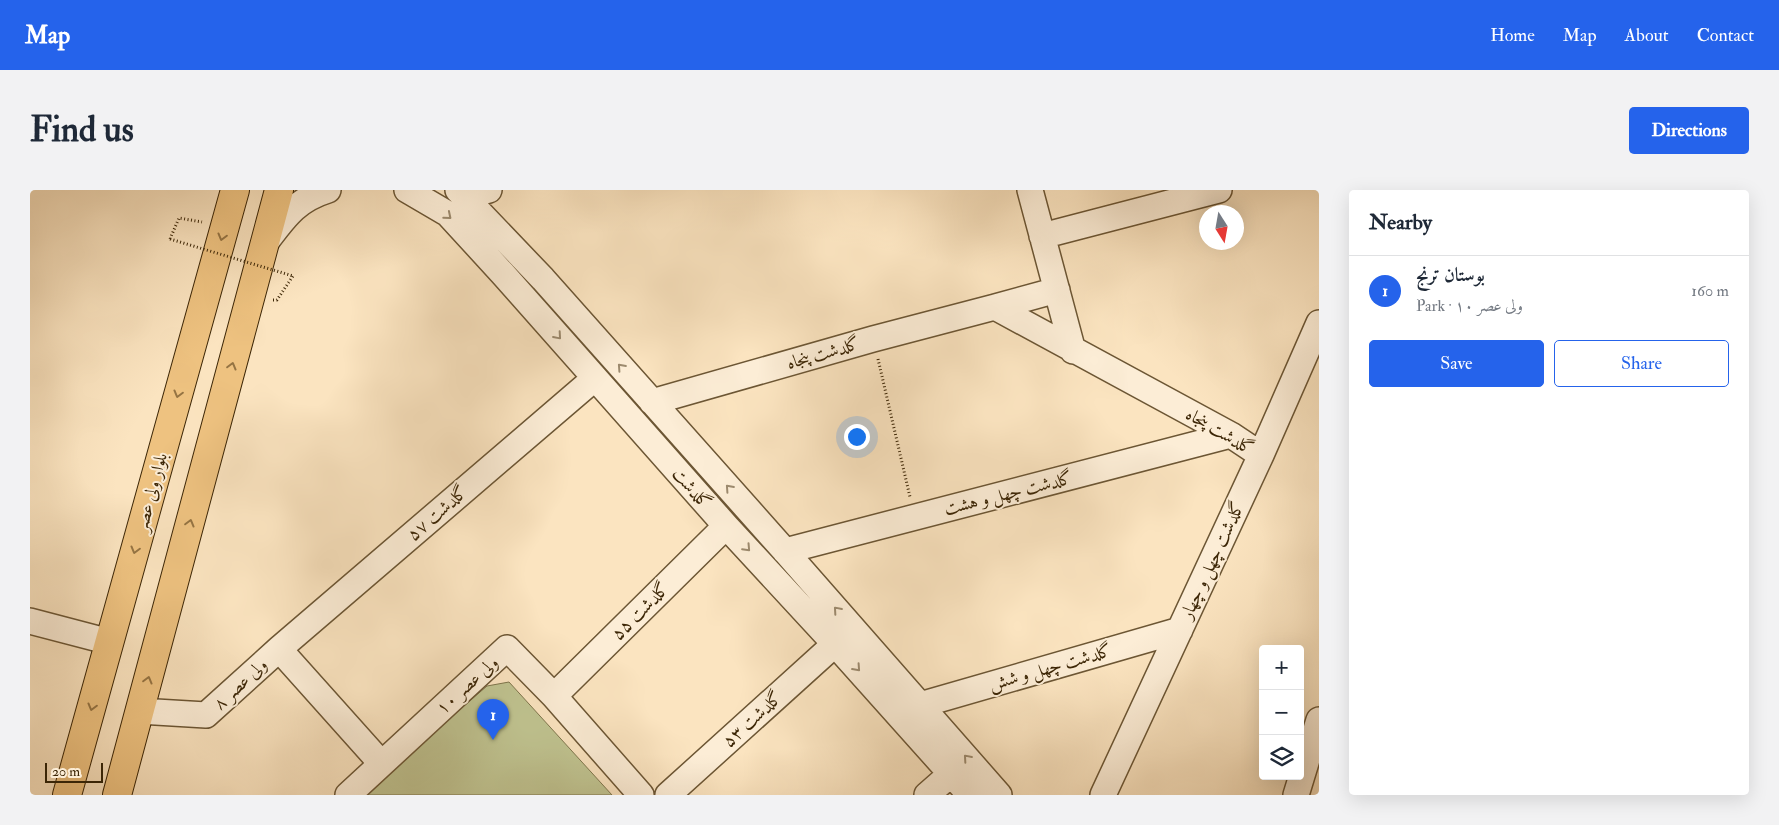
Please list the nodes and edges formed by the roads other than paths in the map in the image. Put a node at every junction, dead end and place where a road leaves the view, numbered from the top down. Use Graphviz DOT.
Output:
graph roads {
  1 [pos="235,190"];
  2 [pos="279,190"];
  3 [pos="328,190"];
  4 [pos="407,190"];
  5 [pos="490,190"];
  6 [pos="1030,190"];
  7 [pos="1219,190"];
  8 [pos="461,193"];
  9 [pos="1042,236"];
  10 [pos="266,242"];
  11 [pos="1057,290"];
  12 [pos="995,307"];
  13 [pos="1319,323"];
  14 [pos="1073,351"];
  15 [pos="595,378"];
  16 [pos="652,402"];
  17 [pos="1231,435"];
  18 [pos="1261,454"];
  19 [pos="726,526"];
  20 [pos="785,551"];
  21 [pos="30,621"];
  22 [pos="1180,630"];
  23 [pos="110,642"];
  24 [pos="835,644"];
  25 [pos="279,649"];
  26 [pos="554,696"];
  27 [pos="920,705"];
  28 [pos="140,711"];
  29 [pos="1319,720"];
  30 [pos="381,763"];
  31 [pos="952,773"];
  32 [pos="67,795"];
  33 [pos="118,795"];
  34 [pos="348,795"];
  35 [pos="641,795"];
  36 [pos="668,795"];
  37 [pos="927,795"];
  38 [pos="970,795"];
  39 [pos="999,795"];
  40 [pos="1103,795"];
  41 [pos="1296,795"];
  1 -- 23 [label="main road, بلوار ولی عصر, one-way"];
  2 -- 10 [label="main road"];
  3 -- 10 [label="street"];
  4 -- 15 [label="street, گلدشت, one-way"];
  5 -- 8 [label="street"];
  6 -- 9 [label="street"];
  7 -- 9 [label="street"];
  16 -- 8 [label="street, گلدشت, one-way"];
  9 -- 11 [label="street"];
  28 -- 10 [label="main road, one-way"];
  11 -- 12 [label="street, گلدشت پنجاه"];
  11 -- 14 [label="street"];
  12 -- 14 [label="street, گلدشت پنجاه"];
  12 -- 16 [label="street, گلدشت پنجاه"];
  13 -- 18 [label="street, گلدشت چهل و چهار"];
  14 -- 17 [label="street, گلدشت پنجاه"];
  15 -- 19 [label="street, گلدشت"];
  15 -- 25 [label="street, گلدشت ۵۷"];
  20 -- 16 [label="street, گلدشت, one-way"];
  17 -- 18 [label="street, گلدشت پنجاه"];
  17 -- 20 [label="street, گلدشت چهل و هشت"];
  18 -- 22 [label="street, گلدشت چهل و چهار"];
  19 -- 24 [label="street, گلدشت, one-way"];
  19 -- 26 [label="street, گلدشت ۵۵"];
  27 -- 20 [label="street, گلدشت, one-way"];
  21 -- 23 [label="street"];
  22 -- 27 [label="street, گلدشت چهل و شش"];
  22 -- 40 [label="street, گلدشت چهل و چهار"];
  23 -- 32 [label="main road, بلوار ولی عصر, one-way"];
  24 -- 31 [label="street, گلدشت, one-way"];
  24 -- 36 [label="street, گلدشت ۵۳"];
  25 -- 28 [label="street, ولی عصر ۸"];
  25 -- 30 [label="street"];
  26 -- 30 [label="street, ولی عصر ۱۰"];
  26 -- 35 [label="street, ولی عصر ۱۰"];
  39 -- 27 [label="street, گلدشت, one-way"];
  28 -- 33 [label="main road"];
  29 -- 41 [label="street"];
  30 -- 34 [label="street, ولی عصر ۱۰"];
  31 -- 37 [label="street"];
  31 -- 38 [label="street, گلدشت"];
}
